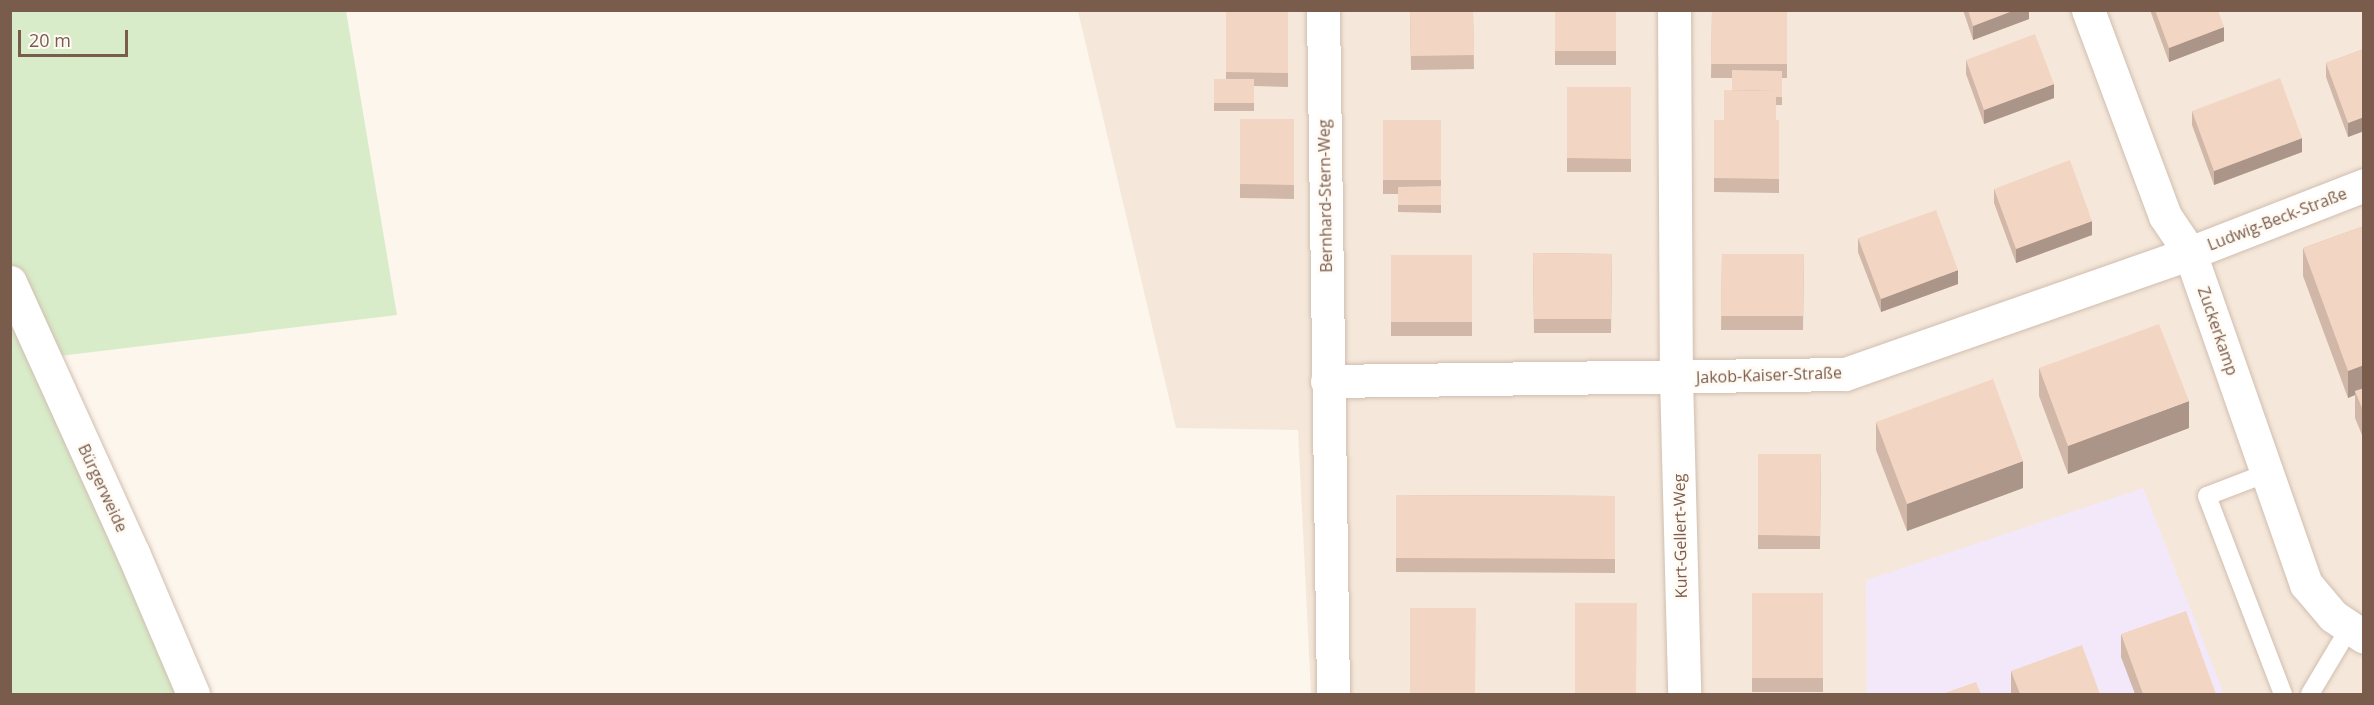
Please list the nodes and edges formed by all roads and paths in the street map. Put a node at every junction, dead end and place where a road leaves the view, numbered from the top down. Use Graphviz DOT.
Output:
graph roads {
  1 [pos="1323,10"];
  2 [pos="1674,10"];
  3 [pos="2088,10"];
  4 [pos="2364,185"];
  5 [pos="2190,253"];
  6 [pos="10,282"];
  7 [pos="1676,378"];
  8 [pos="1327,381"];
  9 [pos="2267,473"];
  10 [pos="2357,632"];
  11 [pos="193,694"];
  12 [pos="1333,694"];
  13 [pos="1684,694"];
  14 [pos="2283,694"];
  15 [pos="2310,694"];
  1 -- 8 [label="street, Bernhard-Stern-Weg"];
  2 -- 7 [label="street"];
  3 -- 5 [label="street, Zuckerkamp"];
  4 -- 5 [label="street, Ludwig-Beck-Straße"];
  5 -- 7 [label="street, Jakob-Kaiser-Straße"];
  5 -- 9 [label="street, Zuckerkamp"];
  6 -- 11 [label="street, Bürgerweide"];
  7 -- 8 [label="street, Jakob-Kaiser-Straße"];
  7 -- 13 [label="street, Kurt-Gellert-Weg"];
  8 -- 12 [label="street"];
  9 -- 10 [label="street, Zuckerkamp"];
  9 -- 14 [label="lane"];
  10 -- 15 [label="lane"];
}
